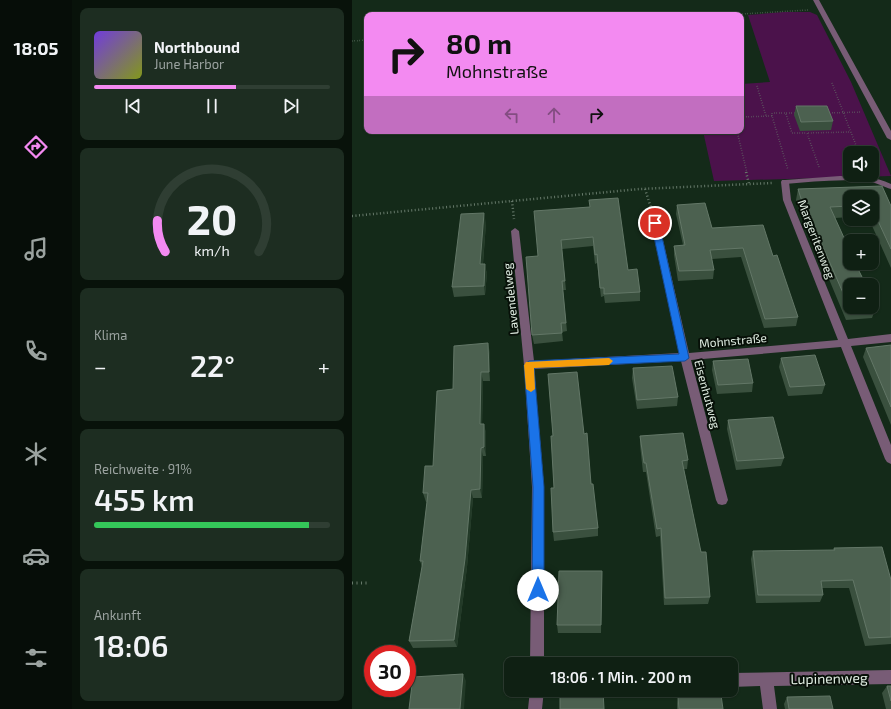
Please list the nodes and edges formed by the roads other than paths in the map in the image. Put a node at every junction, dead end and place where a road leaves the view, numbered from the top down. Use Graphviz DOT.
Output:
graph roads {
  1 [pos="816,0"];
  2 [pos="891,138"];
  3 [pos="789,182"];
  4 [pos="891,187"];
  5 [pos="655,223"];
  6 [pos="515,231"];
  7 [pos="891,338"];
  8 [pos="844,344"];
  9 [pos="685,358"];
  10 [pos="529,365"];
  11 [pos="891,460"];
  12 [pos="722,500"];
  13 [pos="538,657"];
  14 [pos="891,677"];
  15 [pos="766,679"];
  16 [pos="738,680"];
  17 [pos="536,697"];
  18 [pos="535,709"];
  19 [pos="770,709"];
  1 -- 2 [label="street"];
  3 -- 4 [label="lane"];
  3 -- 8 [label="street, Margeritenweg"];
  5 -- 9 [label="street, Eisenhutweg"];
  6 -- 10 [label="street, Lavendelweg"];
  7 -- 8 [label="street, Mohnstraße"];
  8 -- 9 [label="street, Mohnstraße"];
  8 -- 11 [label="street, Margeritenweg"];
  9 -- 10 [label="street, Mohnstraße"];
  9 -- 12 [label="street, Eisenhutweg"];
  10 -- 13 [label="street, Lavendelweg"];
  14 -- 15 [label="street, Lupinenweg"];
  15 -- 16 [label="street, Lupinenweg"];
  15 -- 19 [label="street"];
  17 -- 18 [label="street"];
}
